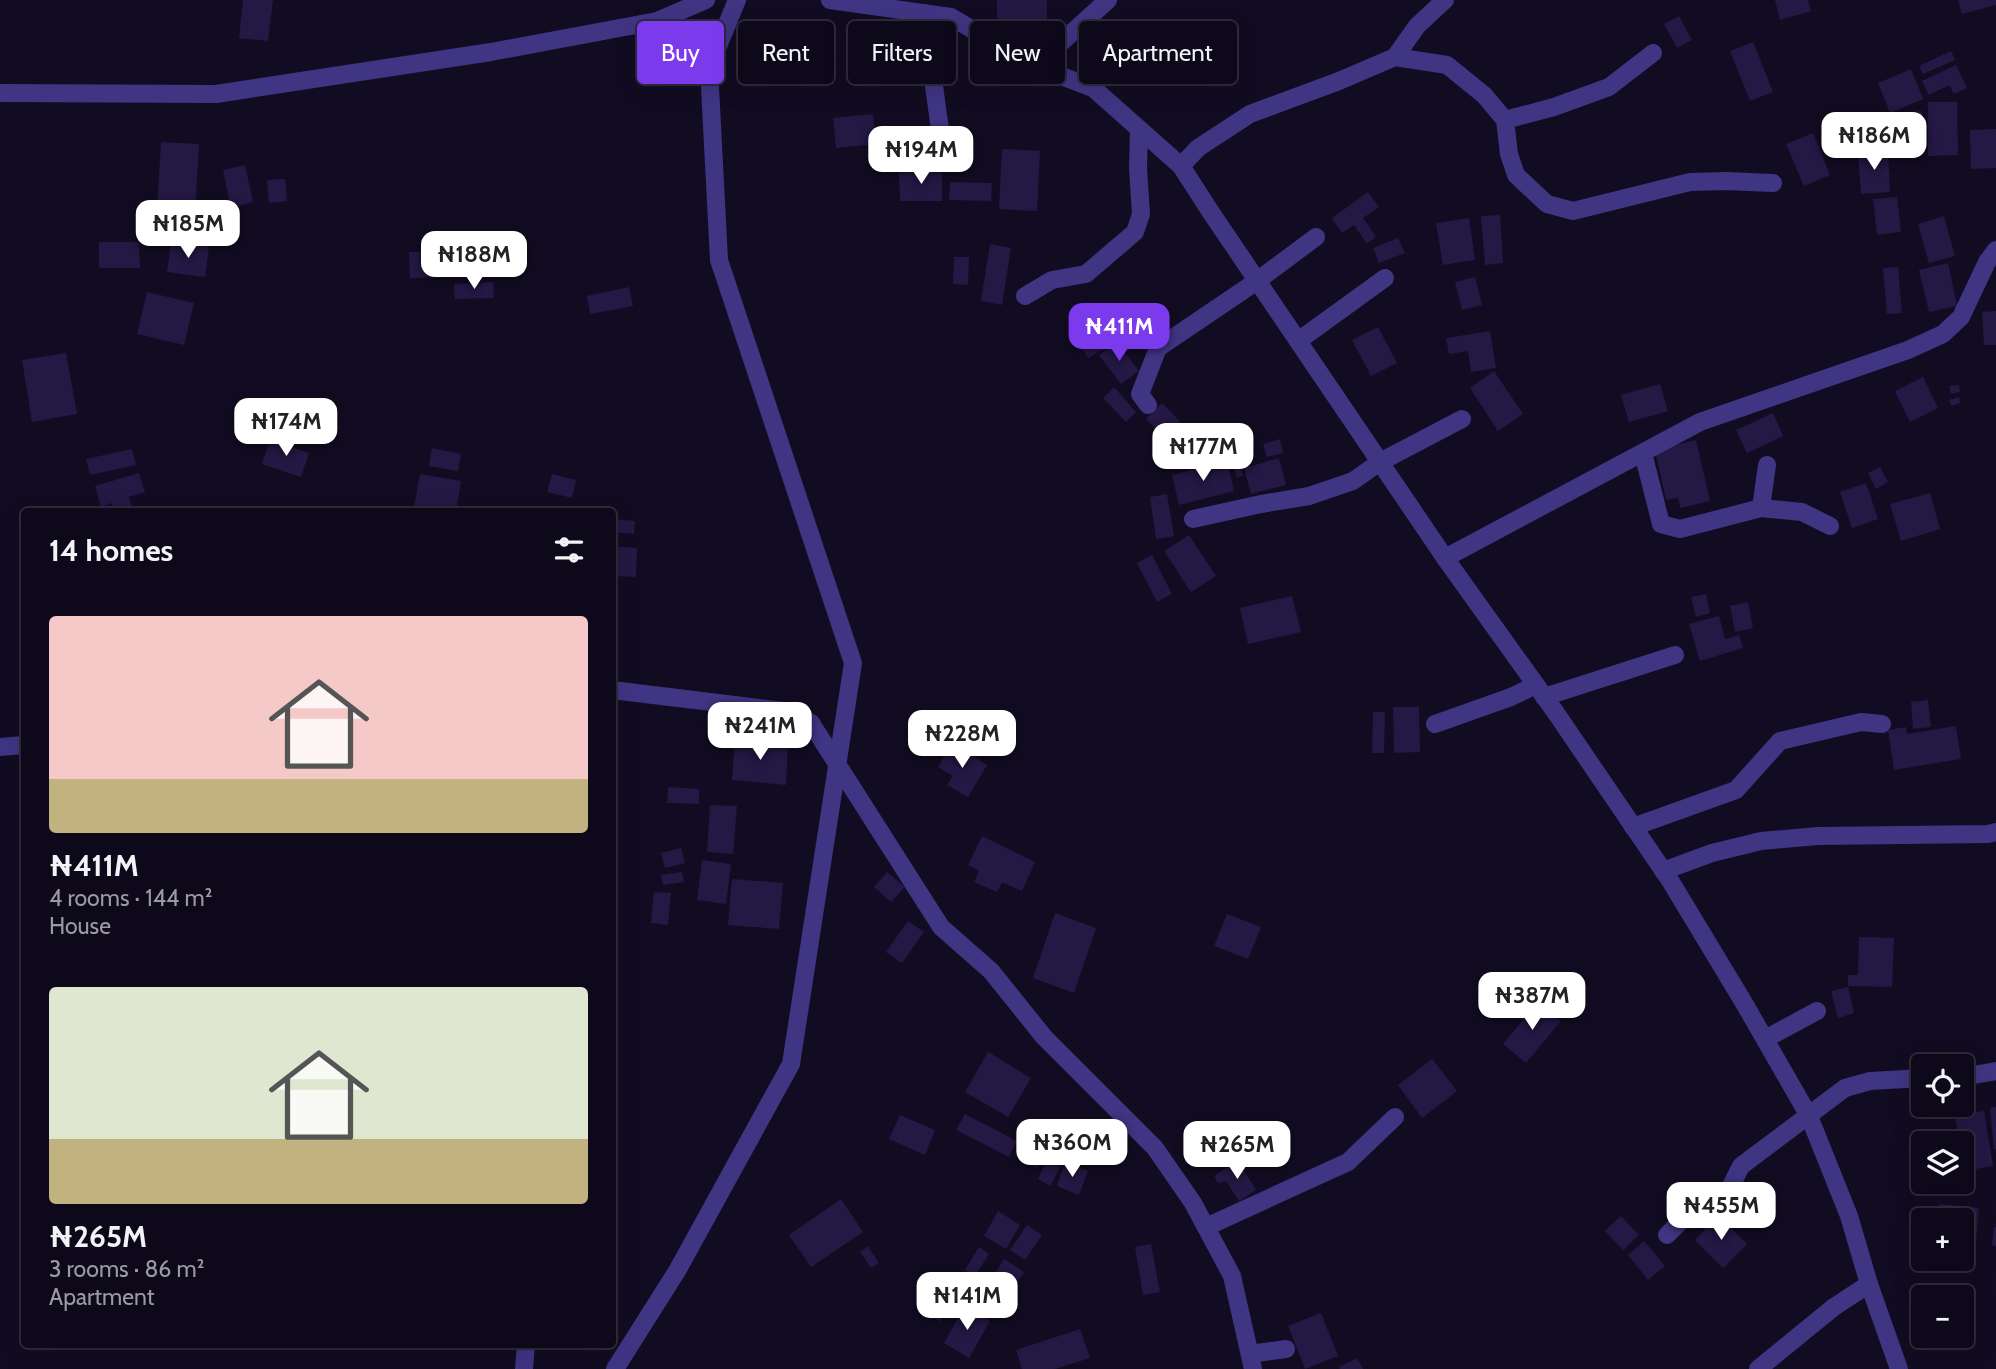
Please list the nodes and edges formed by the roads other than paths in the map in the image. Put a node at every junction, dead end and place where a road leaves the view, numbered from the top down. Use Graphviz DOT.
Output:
graph roads {
  1 [pos="706,0"];
  2 [pos="737,0"];
  3 [pos="830,0"];
  4 [pos="1108,0"];
  5 [pos="1445,0"];
  6 [pos="924,13"];
  7 [pos="970,28"];
  8 [pos="1065,39"];
  9 [pos="1653,53"];
  10 [pos="1395,57"];
  11 [pos="1065,77"];
  12 [pos="0,93"];
  13 [pos="1505,120"];
  14 [pos="1139,128"];
  15 [pos="944,159"];
  16 [pos="1181,166"];
  17 [pos="1773,183"];
  18 [pos="1316,237"];
  19 [pos="1996,250"];
  20 [pos="1385,278"];
  21 [pos="1257,281"];
  22 [pos="1025,296"];
  23 [pos="1298,341"];
  24 [pos="1148,405"];
  25 [pos="1462,419"];
  26 [pos="1643,453"];
  27 [pos="1380,462"];
  28 [pos="1767,465"];
  29 [pos="1761,508"];
  30 [pos="1193,519"];
  31 [pos="1830,526"];
  32 [pos="1445,558"];
  33 [pos="1675,655"];
  34 [pos="616,690"];
  35 [pos="1540,691"];
  36 [pos="1435,724"];
  37 [pos="1882,724"];
  38 [pos="21,745"];
  39 [pos="0,747"];
  40 [pos="837,764"];
  41 [pos="1633,827"];
  42 [pos="1996,832"];
  43 [pos="1663,871"];
  44 [pos="1817,1011"];
  45 [pos="1765,1039"];
  46 [pos="1996,1071"];
  47 [pos="1974,1075"];
  48 [pos="1911,1078"];
  49 [pos="1809,1116"];
  50 [pos="1395,1117"];
  51 [pos="1206,1227"];
  52 [pos="1667,1235"];
  53 [pos="1869,1284"];
  54 [pos="526,1348"];
  55 [pos="1286,1349"];
  56 [pos="1251,1362"];
  57 [pos="524,1369"];
  58 [pos="615,1369"];
  59 [pos="1758,1369"];
  60 [pos="1899,1369"];
  1 -- 12 [label="street"];
  2 -- 40 [label="street"];
  3 -- 6 [label="street"];
  4 -- 8 [label="street"];
  5 -- 10 [label="street"];
  6 -- 7 [label="street"];
  6 -- 15 [label="street"];
  9 -- 13 [label="street"];
  10 -- 13 [label="street"];
  10 -- 16 [label="street"];
  11 -- 14 [label="street"];
  13 -- 17 [label="street"];
  14 -- 16 [label="street"];
  14 -- 22 [label="street"];
  16 -- 21 [label="street"];
  18 -- 21 [label="street"];
  19 -- 26 [label="street"];
  20 -- 23 [label="street"];
  21 -- 23 [label="street"];
  21 -- 24 [label="street"];
  23 -- 27 [label="street"];
  25 -- 27 [label="street"];
  26 -- 29 [label="street"];
  26 -- 32 [label="street"];
  27 -- 30 [label="street"];
  27 -- 32 [label="street"];
  28 -- 29 [label="street"];
  29 -- 31 [label="street"];
  32 -- 35 [label="street"];
  33 -- 35 [label="street"];
  34 -- 40 [label="street"];
  35 -- 36 [label="street"];
  35 -- 41 [label="street"];
  37 -- 41 [label="street"];
  38 -- 39 [label="street"];
  40 -- 51 [label="street"];
  40 -- 58 [label="street"];
  41 -- 43 [label="street"];
  42 -- 43 [label="street"];
  43 -- 45 [label="street"];
  44 -- 45 [label="street"];
  45 -- 49 [label="street"];
  46 -- 47 [label="street"];
  48 -- 49 [label="street"];
  49 -- 52 [label="street"];
  49 -- 53 [label="street"];
  50 -- 51 [label="street"];
  51 -- 56 [label="street"];
  53 -- 59 [label="street"];
  53 -- 60 [label="street"];
  54 -- 57 [label="street"];
  55 -- 56 [label="street"];
}
